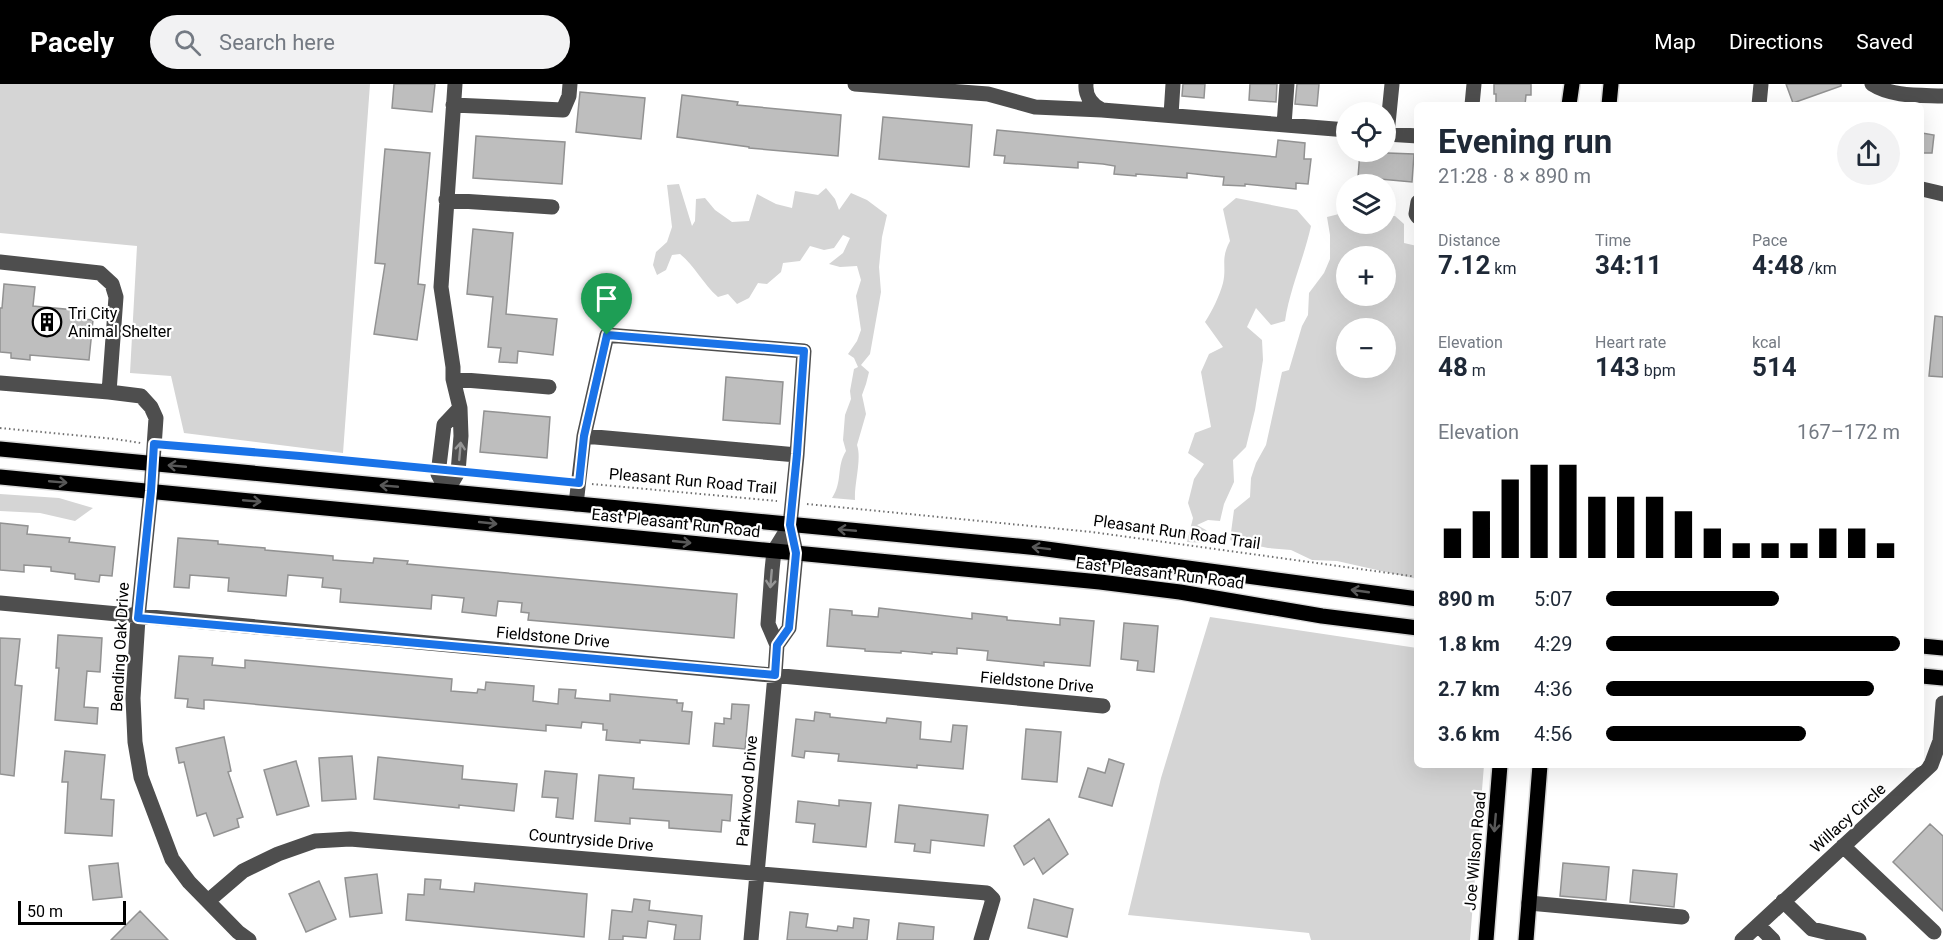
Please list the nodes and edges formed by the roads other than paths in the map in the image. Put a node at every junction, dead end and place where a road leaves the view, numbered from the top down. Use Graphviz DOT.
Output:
graph roads {
  1 [pos="455,84"];
  2 [pos="570,84"];
  3 [pos="855,84"];
  4 [pos="1086,84"];
  5 [pos="1173,84"];
  6 [pos="1287,84"];
  7 [pos="1392,84"];
  8 [pos="1474,84"];
  9 [pos="1572,84"];
  10 [pos="1611,84"];
  11 [pos="1761,84"];
  12 [pos="1872,84"];
  13 [pos="989,89"];
  14 [pos="1943,96"];
  15 [pos="1390,102"];
  16 [pos="1472,102"];
  17 [pos="1569,102"];
  18 [pos="1609,102"];
  19 [pos="1759,102"];
  20 [pos="453,105"];
  21 [pos="1102,110"];
  22 [pos="1171,115"];
  23 [pos="1284,125"];
  24 [pos="1336,129"];
  25 [pos="1396,135"];
  26 [pos="1414,136"];
  27 [pos="1924,189"];
  28 [pos="1943,194"];
  29 [pos="446,200"];
  30 [pos="552,207"];
  31 [pos="0,262"];
  32 [pos="453,379"];
  33 [pos="0,383"];
  34 [pos="549,387"];
  35 [pos="109,392"];
  36 [pos="460,408"];
  37 [pos="584,436"];
  38 [pos="0,449"];
  39 [pos="797,454"];
  40 [pos="153,464"];
  41 [pos="0,477"];
  42 [pos="151,491"];
  43 [pos="447,491"];
  44 [pos="576,504"];
  45 [pos="446,519"];
  46 [pos="790,525"];
  47 [pos="774,551"];
  48 [pos="796,553"];
  49 [pos="1414,597"];
  50 [pos="0,603"];
  51 [pos="138,618"];
  52 [pos="1414,628"];
  53 [pos="777,645"];
  54 [pos="1924,646"];
  55 [pos="1943,648"];
  56 [pos="775,675"];
  57 [pos="1924,676"];
  58 [pos="1943,678"];
  59 [pos="1943,703"];
  60 [pos="1103,706"];
  61 [pos="1500,768"];
  62 [pos="1540,768"];
  63 [pos="1843,846"];
  64 [pos="757,872"];
  65 [pos="208,901"];
  66 [pos="1783,901"];
  67 [pos="1529,903"];
  68 [pos="1682,917"];
  69 [pos="1758,925"];
  70 [pos="1934,932"];
  71 [pos="249,940"];
  72 [pos="751,940"];
  73 [pos="981,940"];
  74 [pos="1486,940"];
  75 [pos="1526,940"];
  76 [pos="1742,940"];
  77 [pos="1773,940"];
  78 [pos="1859,940"];
  1 -- 20 [label="street"];
  2 -- 20 [label="street"];
  3 -- 13 [label="street"];
  4 -- 21 [label="street"];
  5 -- 22 [label="street"];
  6 -- 23 [label="street"];
  7 -- 15 [label="street"];
  8 -- 16 [label="street"];
  9 -- 17 [label="main road"];
  10 -- 18 [label="main road"];
  11 -- 19 [label="street"];
  12 -- 14 [label="street"];
  13 -- 21 [label="street"];
  20 -- 29 [label="street"];
  21 -- 22 [label="street"];
  22 -- 23 [label="street"];
  23 -- 24 [label="street"];
  25 -- 26 [label="street"];
  27 -- 28 [label="street"];
  29 -- 30 [label="street"];
  29 -- 32 [label="street"];
  31 -- 35 [label="street"];
  32 -- 34 [label="street"];
  32 -- 36 [label="street"];
  33 -- 35 [label="street, Bending Oak Drive"];
  35 -- 40 [label="street, Bending Oak Drive"];
  43 -- 36 [label="street, one-way"];
  36 -- 43 [label="street"];
  37 -- 39 [label="street"];
  37 -- 39 [label="street"];
  37 -- 44 [label="street"];
  38 -- 40 [label="main road, East Pleasant Run Road"];
  39 -- 46 [label="street"];
  40 -- 42 [label="street, Bending Oak Drive"];
  43 -- 40 [label="main road, East Pleasant Run Road, one-way"];
  41 -- 42 [label="main road, East Pleasant Run Road, one-way"];
  42 -- 45 [label="main road, East Pleasant Run Road, one-way"];
  42 -- 51 [label="street, Bending Oak Drive"];
  43 -- 44 [label="main road, East Pleasant Run Road"];
  43 -- 45 [label="main road"];
  44 -- 46 [label="main road, East Pleasant Run Road"];
  45 -- 47 [label="main road, East Pleasant Run Road, one-way"];
  46 -- 47 [label="street, Parkwood Drive"];
  46 -- 48 [label="street, Parkwood Drive"];
  49 -- 46 [label="main road, East Pleasant Run Road, one-way"];
  47 -- 48 [label="main road, East Pleasant Run Road"];
  47 -- 53 [label="street, Parkwood Drive, one-way"];
  48 -- 52 [label="main road, East Pleasant Run Road"];
  48 -- 53 [label="street, Parkwood Drive"];
  50 -- 51 [label="street, Fieldstone Drive"];
  51 -- 56 [label="street, Fieldstone Drive"];
  51 -- 65 [label="street, Bending Oak Drive"];
  53 -- 56 [label="street, Parkwood Drive"];
  54 -- 55 [label="main road"];
  56 -- 60 [label="street, Fieldstone Drive"];
  56 -- 64 [label="street, Parkwood Drive"];
  57 -- 58 [label="main road"];
  59 -- 63 [label="street, Willacy Circle"];
  61 -- 74 [label="main road, Joe Wilson Road, one-way"];
  62 -- 67 [label="main road"];
  63 -- 66 [label="street, Willacy Circle"];
  63 -- 70 [label="street"];
  64 -- 65 [label="street, Countryside Drive"];
  64 -- 72 [label="street, Parkwood Drive"];
  64 -- 73 [label="street, Countryside Drive"];
  65 -- 71 [label="street, Bending Oak Drive"];
  66 -- 69 [label="street, Willacy Circle"];
  66 -- 78 [label="street"];
  67 -- 68 [label="street"];
  67 -- 75 [label="main road"];
  69 -- 76 [label="street, Willacy Circle"];
  69 -- 77 [label="street"];
}
